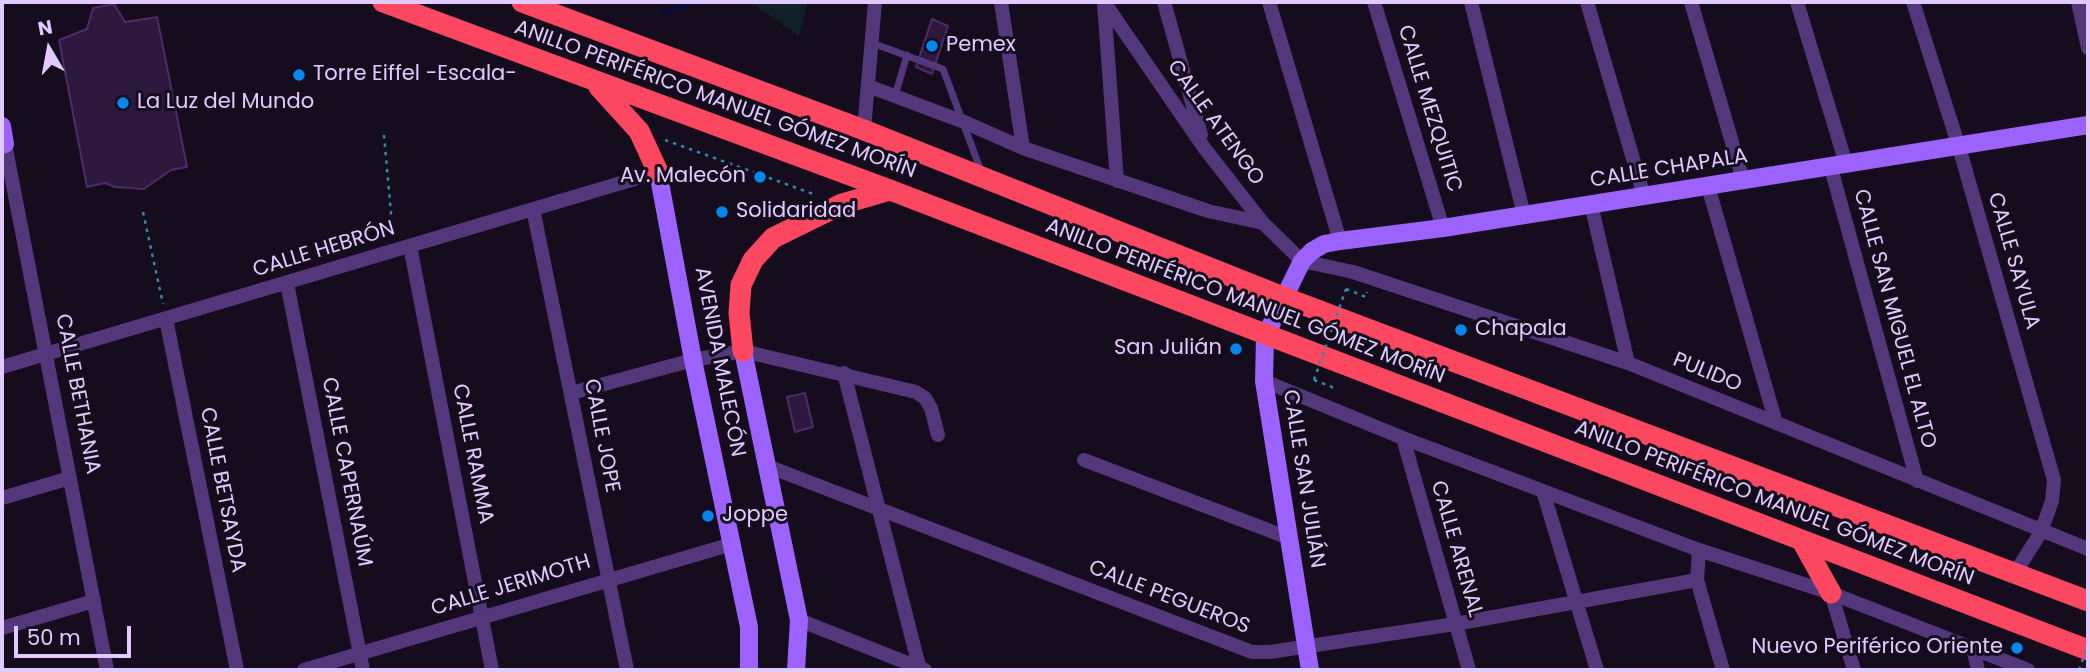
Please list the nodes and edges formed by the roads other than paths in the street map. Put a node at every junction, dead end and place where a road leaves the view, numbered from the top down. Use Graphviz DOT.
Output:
graph roads {
  1 [pos="383,2"];
  2 [pos="522,2"];
  3 [pos="875,2"];
  4 [pos="1001,2"];
  5 [pos="1104,2"];
  6 [pos="1164,2"];
  7 [pos="1269,2"];
  8 [pos="1374,2"];
  9 [pos="1471,2"];
  10 [pos="1587,2"];
  11 [pos="1691,2"];
  12 [pos="1797,2"];
  13 [pos="1913,2"];
  14 [pos="2078,2"];
  15 [pos="872,43"];
  16 [pos="2088,48"];
  17 [pos="907,55"];
  18 [pos="595,82"];
  19 [pos="868,86"];
  20 [pos="895,97"];
  21 [pos="964,122"];
  22 [pos="2,125"];
  23 [pos="2088,125"];
  24 [pos="864,130"];
  25 [pos="4,144"];
  26 [pos="1959,147"];
  27 [pos="1023,148"];
  28 [pos="1205,149"];
  29 [pos="1838,166"];
  30 [pos="658,172"];
  31 [pos="984,178"];
  32 [pos="1743,180"];
  33 [pos="1117,181"];
  34 [pos="1708,186"];
  35 [pos="890,190"];
  36 [pos="1644,196"];
  37 [pos="1591,204"];
  38 [pos="533,209"];
  39 [pos="1524,215"];
  40 [pos="1264,223"];
  41 [pos="1443,228"];
  42 [pos="1340,241"];
  43 [pos="410,246"];
  44 [pos="1302,261"];
  45 [pos="287,283"];
  46 [pos="1283,297"];
  47 [pos="166,319"];
  48 [pos="1265,337"];
  49 [pos="743,351"];
  50 [pos="46,355"];
  51 [pos="693,360"];
  52 [pos="1629,363"];
  53 [pos="2,367"];
  54 [pos="844,373"];
  55 [pos="1264,381"];
  56 [pos="571,393"];
  57 [pos="1776,424"];
  58 [pos="938,435"];
  59 [pos="1402,438"];
  60 [pos="1084,460"];
  61 [pos="767,466"];
  62 [pos="70,478"];
  63 [pos="1917,481"];
  64 [pos="1543,491"];
  65 [pos="2,498"];
  66 [pos="881,510"];
  67 [pos="2040,532"];
  68 [pos="1289,538"];
  69 [pos="1802,541"];
  70 [pos="732,544"];
  71 [pos="2088,549"];
  72 [pos="1699,550"];
  73 [pos="2015,573"];
  74 [pos="608,579"];
  75 [pos="1697,580"];
  76 [pos="1831,593"];
  77 [pos="94,601"];
  78 [pos="1577,601"];
  79 [pos="2088,601"];
  80 [pos="482,617"];
  81 [pos="799,620"];
  82 [pos="1455,624"];
  83 [pos="2,628"];
  84 [pos="1306,646"];
  85 [pos="2088,648"];
  86 [pos="1973,649"];
  87 [pos="359,653"];
  88 [pos="107,670"];
  89 [pos="237,670"];
  90 [pos="304,670"];
  91 [pos="363,670"];
  92 [pos="492,670"];
  93 [pos="626,670"];
  94 [pos="748,670"];
  95 [pos="796,670"];
  96 [pos="922,670"];
  97 [pos="1310,670"];
  98 [pos="1469,670"];
  99 [pos="1597,670"];
  100 [pos="1723,670"];
  101 [pos="1854,670"];
  102 [pos="1978,670"];
  103 [pos="2028,670"];
  1 -- 18 [label="highway, ANILLO PERIFÉRICO MANUEL GÓMEZ MORÍN"];
  2 -- 24 [label="highway, ANILLO PERIFÉRICO MANUEL GÓMEZ MORÍN"];
  3 -- 15 [label="street"];
  4 -- 27 [label="street"];
  5 -- 28 [label="street, CALLE ATENGO"];
  5 -- 33 [label="street"];
  6 -- 28 [label="street"];
  7 -- 42 [label="street"];
  8 -- 41 [label="street, CALLE MEZQUITIC"];
  9 -- 39 [label="street"];
  10 -- 36 [label="street"];
  11 -- 32 [label="street"];
  12 -- 29 [label="street, CALLE SAN MIGUEL EL ALTO"];
  13 -- 26 [label="street, CALLE SAYULA"];
  14 -- 16 [label="street"];
  15 -- 17 [label="lane"];
  15 -- 19 [label="street"];
  17 -- 20 [label="lane"];
  17 -- 21 [label="lane"];
  18 -- 30 [label="highway, AVENIDA MALECÓN"];
  18 -- 35 [label="highway, ANILLO PERIFÉRICO MANUEL GÓMEZ MORÍN"];
  19 -- 20 [label="street"];
  19 -- 24 [label="street"];
  20 -- 21 [label="street"];
  21 -- 27 [label="street"];
  21 -- 31 [label="lane"];
  22 -- 25 [label="street, CALLE BETHANIA"];
  23 -- 26 [label="street, CALLE CHAPALA"];
  24 -- 31 [label="highway, ANILLO PERIFÉRICO MANUEL GÓMEZ MORÍN"];
  25 -- 50 [label="street, CALLE BETHANIA"];
  26 -- 29 [label="street, CALLE CHAPALA"];
  26 -- 67 [label="street, CALLE SAYULA"];
  27 -- 33 [label="street"];
  28 -- 40 [label="street, CALLE ATENGO"];
  29 -- 32 [label="street, CALLE CHAPALA"];
  29 -- 63 [label="street, CALLE SAN MIGUEL EL ALTO"];
  30 -- 38 [label="street, CALLE HEBRÓN"];
  30 -- 51 [label="street, AVENIDA MALECÓN"];
  31 -- 46 [label="highway, ANILLO PERIFÉRICO MANUEL GÓMEZ MORÍN"];
  32 -- 34 [label="street, CALLE CHAPALA"];
  33 -- 40 [label="street"];
  34 -- 36 [label="street, CALLE CHAPALA"];
  34 -- 57 [label="street"];
  35 -- 48 [label="highway, ANILLO PERIFÉRICO MANUEL GÓMEZ MORÍN"];
  35 -- 49 [label="highway, AVENIDA MALECÓN"];
  36 -- 37 [label="street, CALLE CHAPALA"];
  37 -- 39 [label="street, CALLE CHAPALA"];
  37 -- 52 [label="street"];
  38 -- 43 [label="street, CALLE HEBRÓN"];
  38 -- 56 [label="street, CALLE JOPE"];
  39 -- 41 [label="street, CALLE CHAPALA"];
  40 -- 44 [label="street, CALLE ATENGO"];
  41 -- 42 [label="street, CALLE CHAPALA"];
  42 -- 44 [label="street, CALLE CHAPALA"];
  43 -- 45 [label="street, CALLE HEBRÓN"];
  43 -- 80 [label="street, CALLE RAMMA"];
  44 -- 46 [label="street, CALLE CHAPALA"];
  44 -- 52 [label="street, PULIDO"];
  45 -- 47 [label="street, CALLE HEBRÓN"];
  45 -- 87 [label="street, CALLE CAPERNAÚM"];
  46 -- 48 [label="street, CALLE SAN JULIÁN"];
  46 -- 73 [label="highway, ANILLO PERIFÉRICO MANUEL GÓMEZ MORÍN"];
  47 -- 50 [label="street, CALLE HEBRÓN"];
  47 -- 89 [label="street, CALLE BETSAYDA"];
  48 -- 55 [label="street, CALLE SAN JULIÁN"];
  48 -- 69 [label="highway, ANILLO PERIFÉRICO MANUEL GÓMEZ MORÍN"];
  49 -- 51 [label="street"];
  49 -- 54 [label="street"];
  49 -- 61 [label="street, AVENIDA MALECÓN"];
  50 -- 53 [label="street, CALLE HEBRÓN"];
  50 -- 62 [label="street, CALLE BETHANIA"];
  51 -- 56 [label="street"];
  51 -- 70 [label="street, AVENIDA MALECÓN"];
  52 -- 57 [label="street, PULIDO"];
  54 -- 58 [label="street"];
  54 -- 66 [label="street"];
  55 -- 59 [label="street"];
  55 -- 68 [label="street, CALLE SAN JULIÁN"];
  56 -- 74 [label="street, CALLE JOPE"];
  57 -- 63 [label="street, PULIDO"];
  59 -- 64 [label="street"];
  59 -- 82 [label="street, CALLE ARENAL"];
  60 -- 68 [label="street"];
  61 -- 66 [label="street, CALLE PEGUEROS"];
  61 -- 81 [label="street, AVENIDA MALECÓN"];
  62 -- 65 [label="street"];
  62 -- 77 [label="street, CALLE BETHANIA"];
  63 -- 67 [label="street, PULIDO"];
  64 -- 72 [label="street"];
  64 -- 78 [label="street"];
  66 -- 84 [label="street, CALLE PEGUEROS"];
  66 -- 96 [label="street"];
  67 -- 71 [label="street, PULIDO"];
  67 -- 73 [label="street, CALLE SAYULA"];
  68 -- 84 [label="street, CALLE SAN JULIÁN"];
  69 -- 76 [label="highway"];
  69 -- 85 [label="highway, ANILLO PERIFÉRICO MANUEL GÓMEZ MORÍN"];
  70 -- 74 [label="street, CALLE JERIMOTH"];
  70 -- 94 [label="street, AVENIDA MALECÓN"];
  72 -- 75 [label="street"];
  72 -- 76 [label="street"];
  73 -- 79 [label="highway, ANILLO PERIFÉRICO MANUEL GÓMEZ MORÍN"];
  74 -- 80 [label="street, CALLE JERIMOTH"];
  74 -- 93 [label="street, CALLE JOPE"];
  75 -- 78 [label="street, CALLE PEGUEROS"];
  75 -- 100 [label="street"];
  76 -- 86 [label="street"];
  76 -- 101 [label="street"];
  77 -- 83 [label="street"];
  77 -- 88 [label="street, CALLE BETHANIA"];
  78 -- 82 [label="street, CALLE PEGUEROS"];
  78 -- 99 [label="street"];
  80 -- 87 [label="street, CALLE JERIMOTH"];
  80 -- 92 [label="street, CALLE RAMMA"];
  81 -- 95 [label="street, AVENIDA MALECÓN"];
  81 -- 96 [label="street"];
  82 -- 84 [label="street, CALLE PEGUEROS"];
  82 -- 98 [label="street, CALLE ARENAL"];
  84 -- 97 [label="street, CALLE SAN JULIÁN"];
  86 -- 102 [label="street"];
  86 -- 103 [label="street"];
  87 -- 90 [label="street, CALLE JERIMOTH"];
  87 -- 91 [label="street, CALLE CAPERNAÚM"];
}
